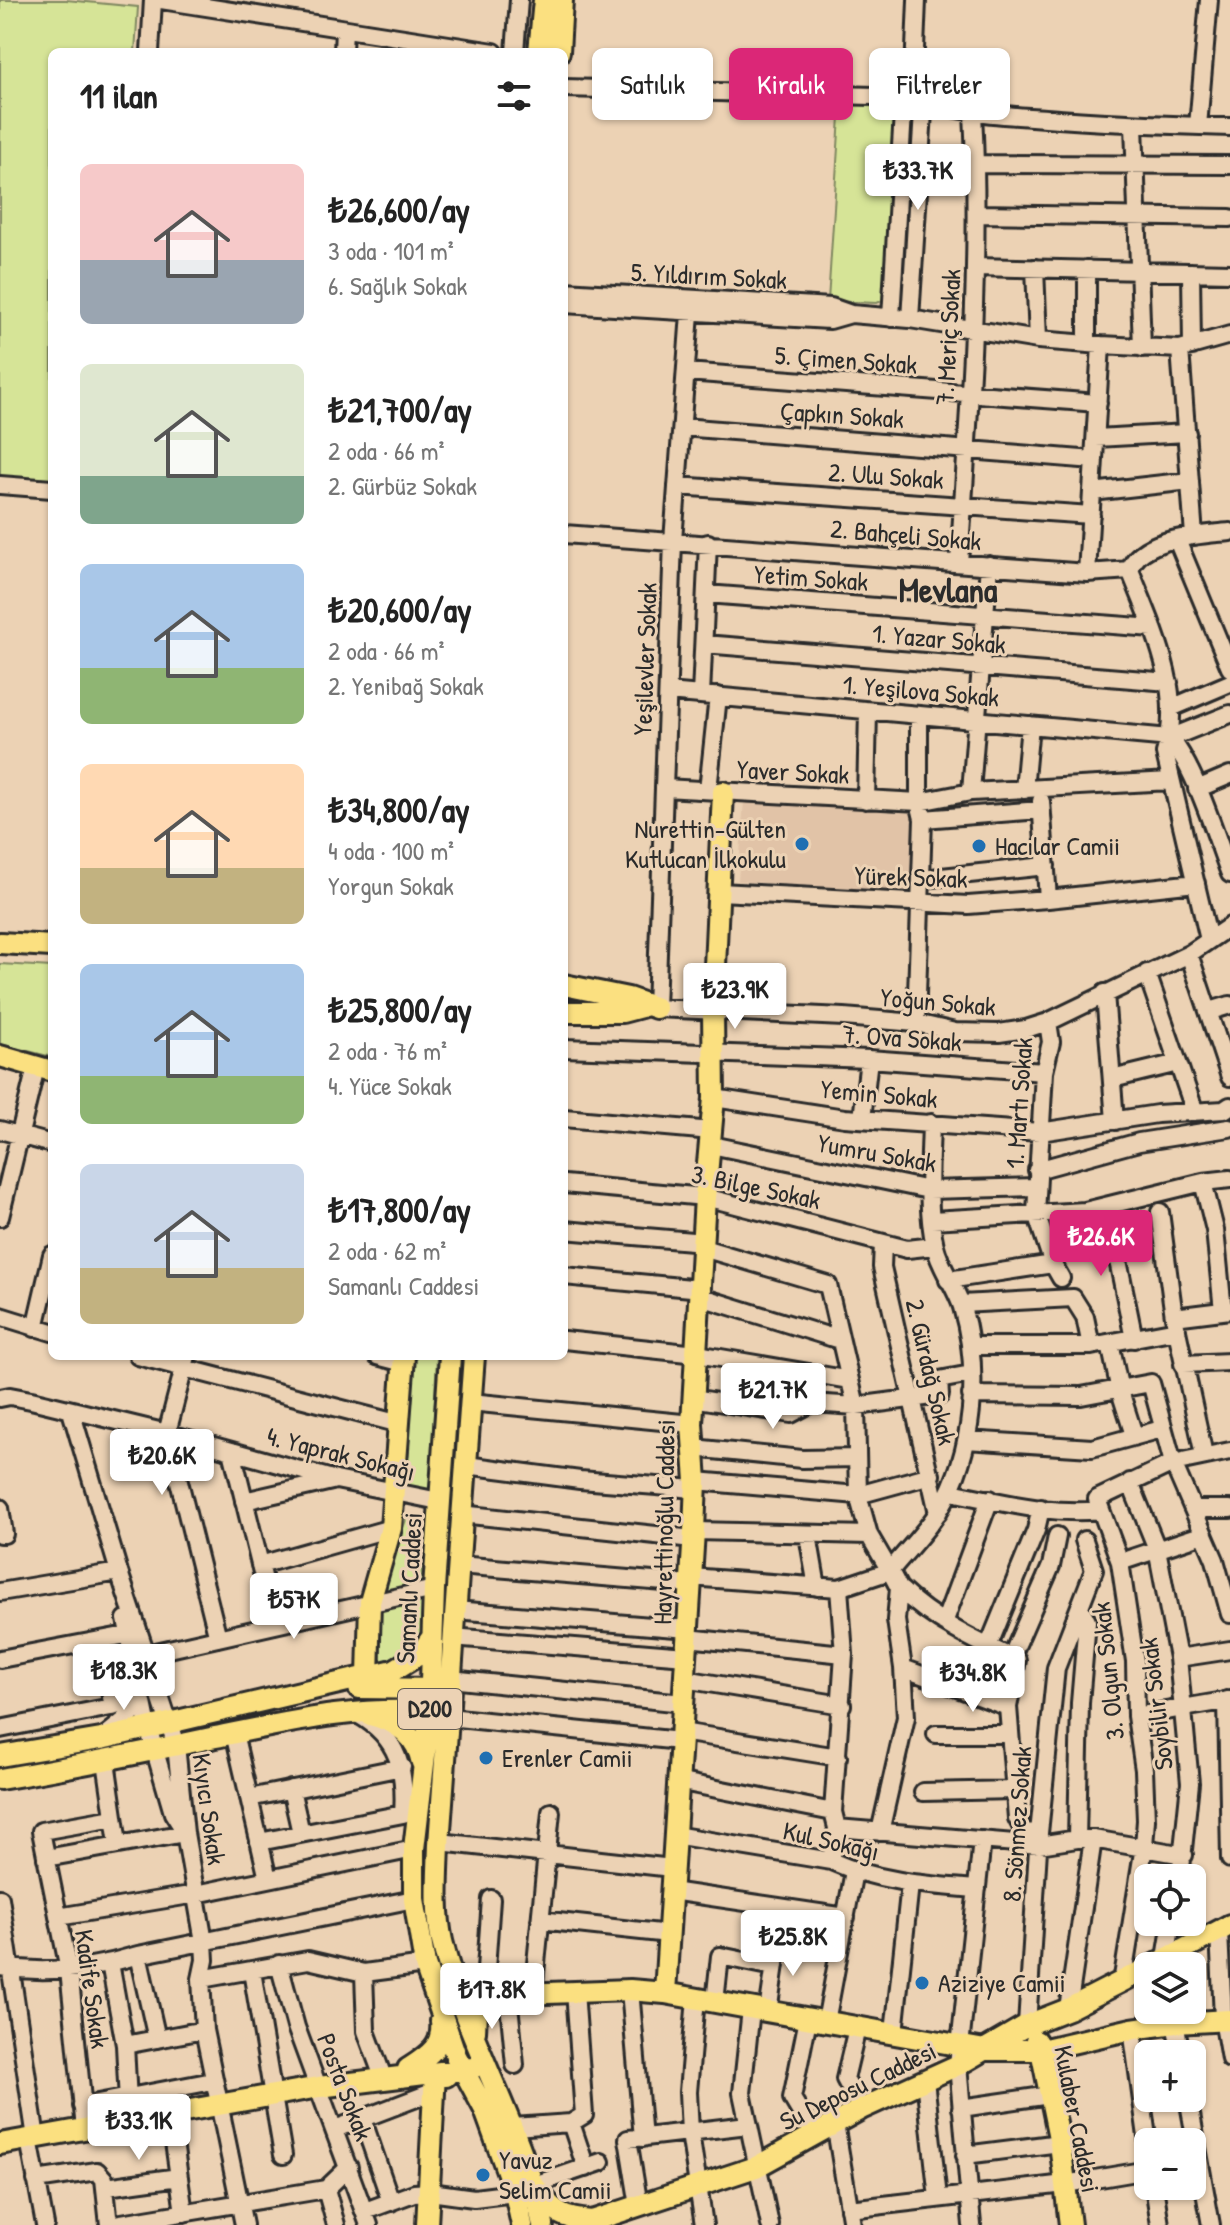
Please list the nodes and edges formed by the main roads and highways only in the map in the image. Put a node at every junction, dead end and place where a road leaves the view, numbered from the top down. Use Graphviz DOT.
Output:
graph roads {
  1 [pos="542,0"];
  2 [pos="565,0"];
  3 [pos="550,43"];
  4 [pos="716,791"];
  5 [pos="0,943"];
  6 [pos="48,946"];
  7 [pos="0,956"];
  8 [pos="48,959"];
  9 [pos="568,986"];
  10 [pos="568,998"];
  11 [pos="648,1008"];
  12 [pos="568,1012"];
  13 [pos="0,1056"];
  14 [pos="44,1069"];
  15 [pos="404,1360"];
  16 [pos="450,1360"];
  17 [pos="474,1360"];
  18 [pos="442,1637"];
  19 [pos="368,1677"];
  20 [pos="444,1686"];
  21 [pos="295,1694"];
  22 [pos="354,1712"];
  23 [pos="442,1714"];
  24 [pos="0,1756"];
  25 [pos="413,1767"];
  26 [pos="0,1779"];
  27 [pos="1225,1928"];
  28 [pos="1178,1952"];
  29 [pos="1134,1976"];
  30 [pos="454,1980"];
  31 [pos="484,1993"];
  32 [pos="665,1993"];
  33 [pos="439,2001"];
  34 [pos="1226,2020"];
  35 [pos="1027,2025"];
  36 [pos="479,2050"];
  37 [pos="985,2050"];
  38 [pos="1041,2050"];
  39 [pos="959,2056"];
  40 [pos="459,2063"];
  41 [pos="408,2069"];
  42 [pos="383,2077"];
  43 [pos="435,2082"];
  44 [pos="485,2110"];
  45 [pos="0,2144"];
  46 [pos="525,2189"];
  47 [pos="586,2223"];
  48 [pos="427,2225"];
  49 [pos="522,2225"];
  50 [pos="543,2225"];
  51 [pos="1070,2225"];
  1 -- 3 [label="main road"];
  2 -- 3 [label="main road"];
  4 -- 32 [label="main road, Hayrettinoğlu Caddesi"];
  5 -- 6 [label="main road"];
  7 -- 8 [label="main road"];
  9 -- 11 [label="main road"];
  10 -- 11 [label="main road"];
  11 -- 12 [label="main road"];
  13 -- 14 [label="main road"];
  15 -- 19 [label="main road"];
  16 -- 18 [label="main road, Samanlı Caddesi / D200"];
  17 -- 18 [label="main road, Samanlı Caddesi / D200"];
  18 -- 19 [label="main road"];
  18 -- 20 [label="main road, Samanlı Caddesi / D200"];
  19 -- 21 [label="main road"];
  20 -- 21 [label="main road"];
  20 -- 23 [label="main road, Samanlı Caddesi / D200"];
  21 -- 24 [label="main road"];
  22 -- 23 [label="main road"];
  22 -- 25 [label="main road"];
  22 -- 26 [label="main road"];
  23 -- 25 [label="main road, Samanlı Caddesi / D200"];
  23 -- 30 [label="main road, Samanlı Caddesi / D200"];
  25 -- 33 [label="main road, Samanlı Caddesi / D200"];
  27 -- 28 [label="main road, Su Deposu Caddesi"];
  29 -- 35 [label="main road, Su Deposu Caddesi"];
  30 -- 31 [label="main road"];
  30 -- 36 [label="main road, Samanlı Caddesi / D200"];
  31 -- 32 [label="main road"];
  31 -- 36 [label="main road"];
  32 -- 39 [label="main road"];
  33 -- 40 [label="main road, Samanlı Caddesi / D200"];
  33 -- 41 [label="main road"];
  34 -- 38 [label="main road"];
  35 -- 37 [label="main road, Su Deposu Caddesi"];
  35 -- 38 [label="main road, Kulaber Caddesi"];
  36 -- 40 [label="main road"];
  36 -- 46 [label="main road, D200"];
  37 -- 38 [label="main road"];
  37 -- 39 [label="main road, Su Deposu Caddesi"];
  38 -- 51 [label="main road, Kulaber Caddesi"];
  39 -- 47 [label="main road, Su Deposu Caddesi"];
  40 -- 41 [label="main road"];
  40 -- 43 [label="main road"];
  40 -- 44 [label="main road, D200"];
  41 -- 42 [label="main road"];
  42 -- 43 [label="main road"];
  42 -- 45 [label="main road"];
  43 -- 44 [label="main road"];
  43 -- 48 [label="main road"];
  44 -- 46 [label="main road, D200"];
  46 -- 47 [label="main road"];
  46 -- 49 [label="main road, D200"];
  46 -- 50 [label="main road, D200"];
}
